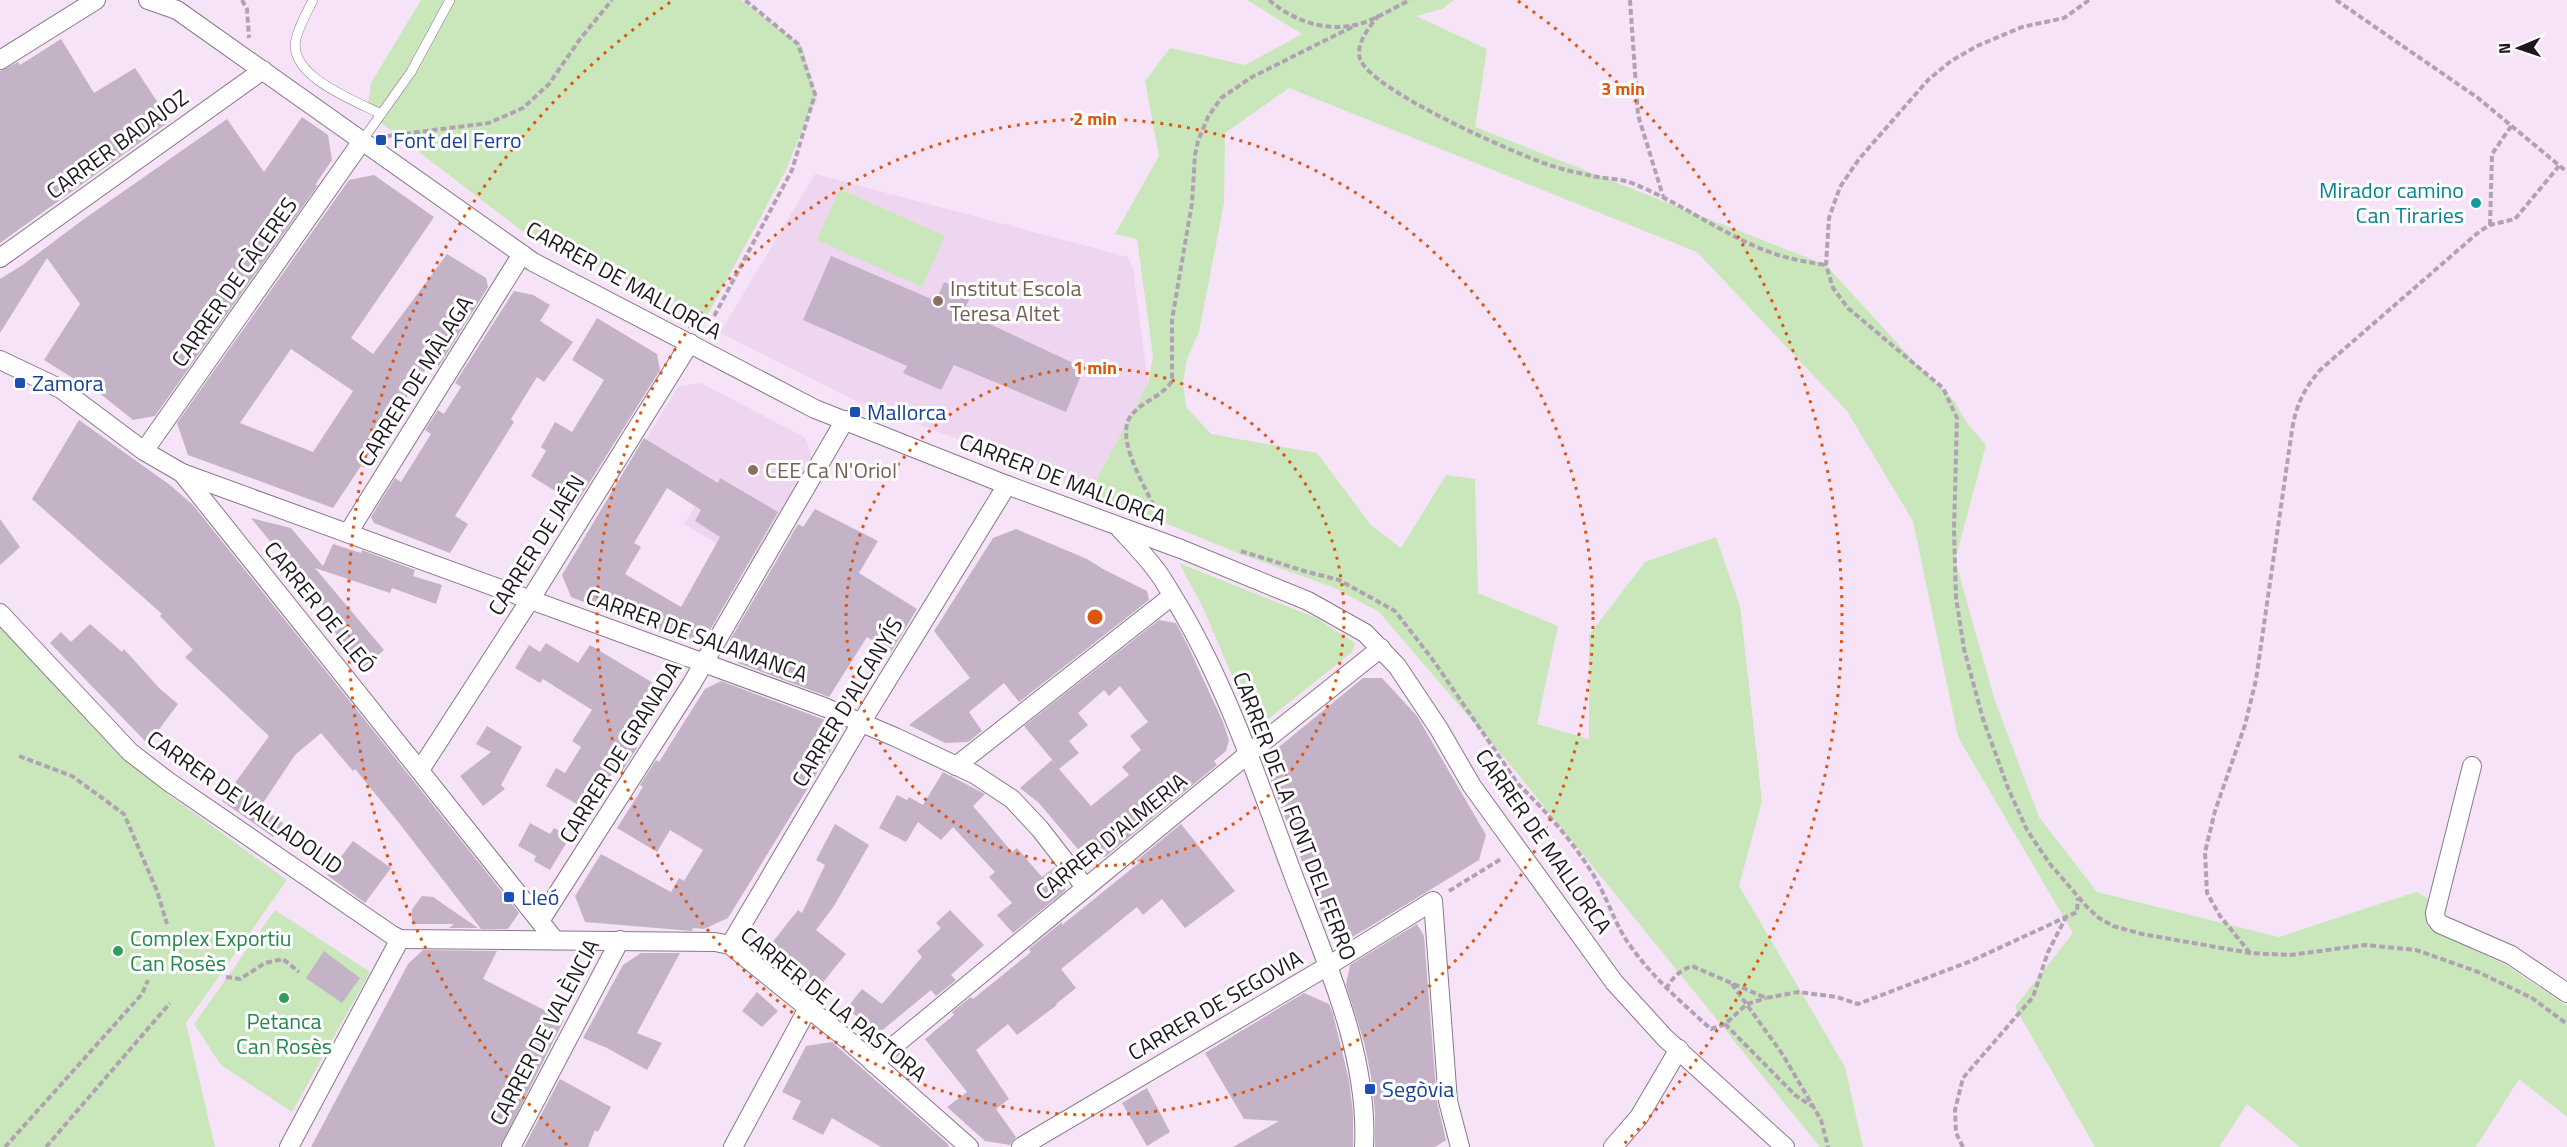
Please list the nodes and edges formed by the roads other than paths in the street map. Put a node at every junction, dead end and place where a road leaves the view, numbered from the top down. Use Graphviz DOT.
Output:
graph roads {
  1 [pos="96,0"];
  2 [pos="148,0"];
  3 [pos="313,0"];
  4 [pos="450,0"];
  5 [pos="0,60"];
  6 [pos="263,70"];
  7 [pos="381,114"];
  8 [pos="362,141"];
  9 [pos="522,254"];
  10 [pos="0,258"];
  11 [pos="690,344"];
  12 [pos="0,360"];
  13 [pos="845,420"];
  14 [pos="144,451"];
  15 [pos="182,473"];
  16 [pos="1007,484"];
  17 [pos="250,497"];
  18 [pos="212,510"];
  19 [pos="1119,527"];
  20 [pos="348,533"];
  21 [pos="1172,596"];
  22 [pos="530,600"];
  23 [pos="0,613"];
  24 [pos="1381,648"];
  25 [pos="705,663"];
  26 [pos="861,723"];
  27 [pos="1248,754"];
  28 [pos="956,766"];
  29 [pos="2472,766"];
  30 [pos="420,770"];
  31 [pos="1085,887"];
  32 [pos="540,921"];
  33 [pos="400,939"];
  34 [pos="554,939"];
  35 [pos="620,940"];
  36 [pos="730,945"];
  37 [pos="1328,966"];
  38 [pos="2567,993"];
  39 [pos="808,1008"];
  40 [pos="1679,1049"];
  41 [pos="873,1063"];
  42 [pos="289,1147"];
  43 [pos="511,1147"];
  44 [pos="733,1147"];
  45 [pos="969,1147"];
  46 [pos="1020,1147"];
  47 [pos="1364,1147"];
  48 [pos="1460,1147"];
  49 [pos="1613,1147"];
  50 [pos="1785,1147"];
  1 -- 5 [label="street"];
  2 -- 6 [label="street, CARRER DE MALLORCA"];
  3 -- 7 [label="lane"];
  4 -- 7 [label="lane"];
  6 -- 8 [label="street, CARRER DE MALLORCA"];
  6 -- 10 [label="street, CARRER BADAJOZ"];
  7 -- 8 [label="lane"];
  8 -- 9 [label="street, CARRER DE MALLORCA"];
  8 -- 14 [label="street, CARRER DE CÀCERES"];
  9 -- 11 [label="street, CARRER DE MALLORCA"];
  9 -- 20 [label="street, CARRER DE MÀLAGA"];
  11 -- 13 [label="street, CARRER DE MALLORCA"];
  11 -- 22 [label="street, CARRER DE JAÉN"];
  12 -- 14 [label="street, CARRER DE LLEÓ"];
  13 -- 16 [label="street, CARRER DE MALLORCA"];
  13 -- 25 [label="street, CARRER DE GRANADA"];
  14 -- 15 [label="street, CARRER DE LLEÓ"];
  15 -- 17 [label="street, CARRER DE SALAMANCA"];
  15 -- 18 [label="street, CARRER DE LLEÓ"];
  16 -- 19 [label="street, CARRER DE MALLORCA"];
  16 -- 26 [label="street, CARRER D'ALCANYÍS"];
  17 -- 18 [label="street"];
  17 -- 20 [label="street, CARRER DE SALAMANCA"];
  18 -- 30 [label="street, CARRER DE LLEÓ"];
  19 -- 21 [label="street, CARRER DE LA FONT DEL FERRO"];
  19 -- 24 [label="street, CARRER DE MALLORCA"];
  20 -- 22 [label="street, CARRER DE SALAMANCA"];
  21 -- 27 [label="street, CARRER DE LA FONT DEL FERRO"];
  21 -- 28 [label="street"];
  22 -- 25 [label="street, CARRER DE SALAMANCA"];
  22 -- 30 [label="street, CARRER DE JAÉN"];
  23 -- 33 [label="street, CARRER DE VALLADOLID"];
  24 -- 27 [label="street, CARRER D'ALMERIA"];
  24 -- 40 [label="street, CARRER DE MALLORCA"];
  25 -- 26 [label="street, CARRER DE SALAMANCA"];
  25 -- 32 [label="street, CARRER DE GRANADA"];
  26 -- 28 [label="street, CARRER DE SALAMANCA"];
  26 -- 36 [label="street, CARRER D'ALCANYÍS"];
  27 -- 31 [label="street, CARRER D'ALMERIA"];
  27 -- 37 [label="street, CARRER DE LA FONT DEL FERRO"];
  28 -- 31 [label="street, CARRER DE SALAMANCA"];
  29 -- 38 [label="street"];
  30 -- 32 [label="street, CARRER DE LLEÓ"];
  31 -- 41 [label="street, CARRER D'ALMERIA"];
  32 -- 34 [label="street, CARRER DE LLEÓ"];
  33 -- 34 [label="street, CARRER DE LA PASTORA"];
  33 -- 42 [label="street"];
  34 -- 35 [label="street, CARRER DE LA PASTORA"];
  35 -- 36 [label="street, CARRER DE LA PASTORA"];
  35 -- 43 [label="street, CARRER DE VALÈNCIA"];
  36 -- 39 [label="street, CARRER DE LA PASTORA"];
  37 -- 46 [label="street, CARRER DE SEGOVIA"];
  37 -- 47 [label="street, CARRER DE LA FONT DEL FERRO"];
  37 -- 48 [label="street, CARRER DE SEGOVIA"];
  39 -- 41 [label="street, CARRER DE LA PASTORA"];
  39 -- 44 [label="street"];
  40 -- 49 [label="street"];
  40 -- 50 [label="street, CARRER DE MALLORCA"];
  41 -- 45 [label="street, CARRER DE LA PASTORA"];
}
